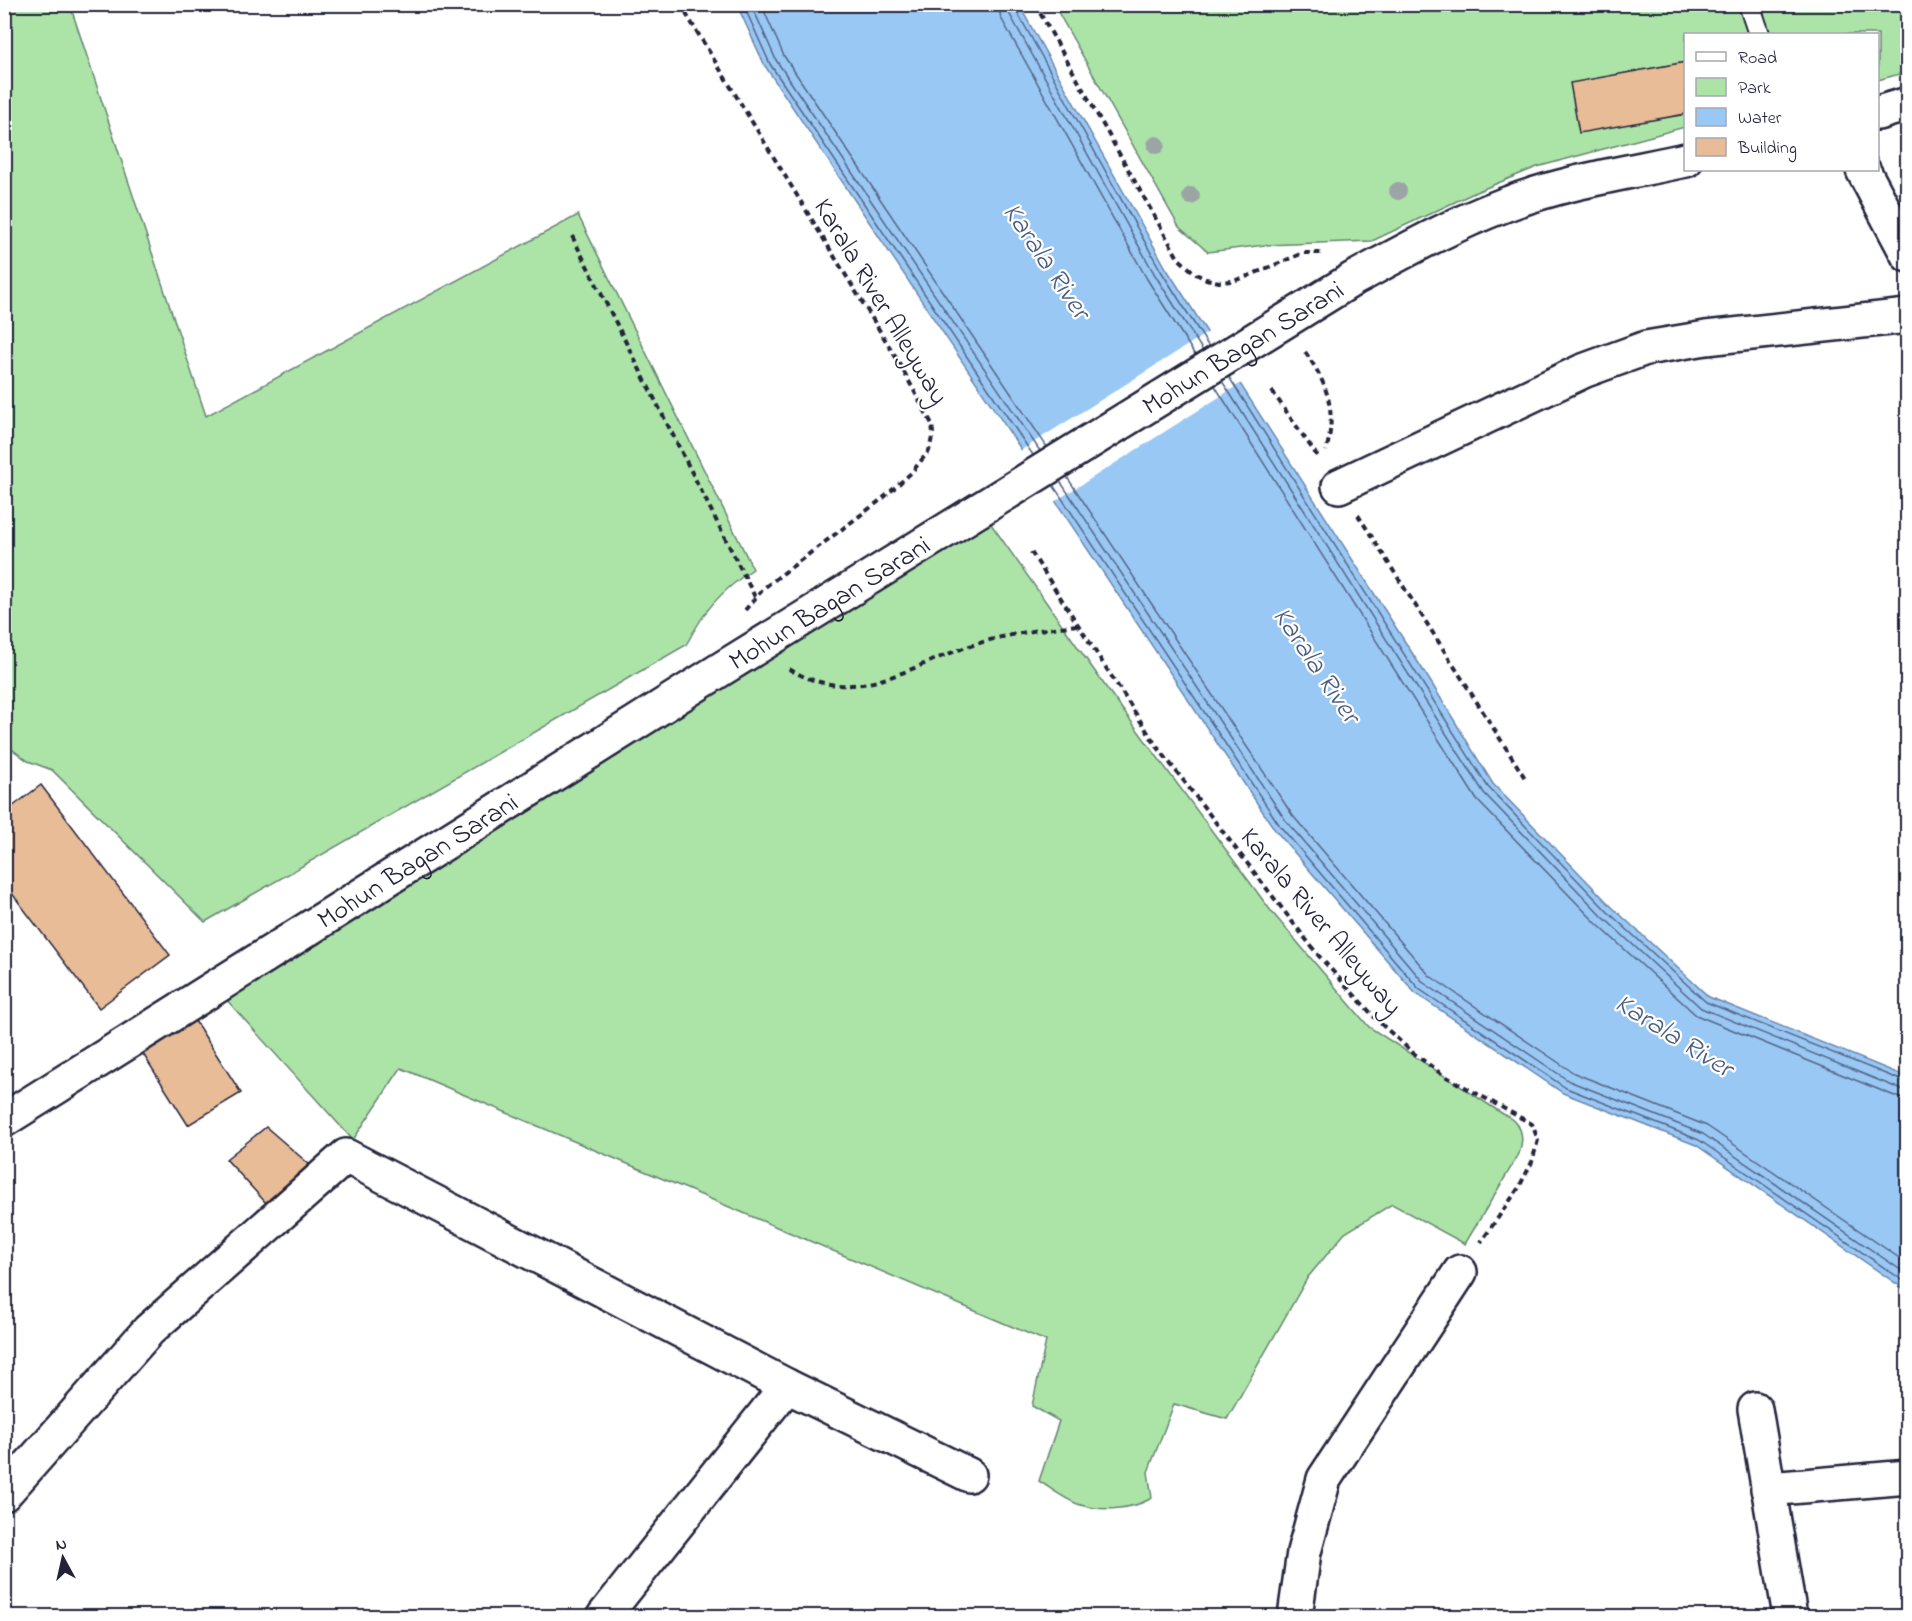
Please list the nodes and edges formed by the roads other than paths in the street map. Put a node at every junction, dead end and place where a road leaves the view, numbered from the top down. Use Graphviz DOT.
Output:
graph roads {
  1 [pos="1749,4"];
  2 [pos="1759,33"];
  3 [pos="1908,104"];
  4 [pos="1879,113"];
  5 [pos="1684,160"];
  6 [pos="1864,171"];
  7 [pos="1908,255"];
  8 [pos="1908,316"];
  9 [pos="1331,475"];
  10 [pos="4,1120"];
  11 [pos="1460,1272"];
  12 [pos="787,1386"];
  13 [pos="1755,1409"];
  14 [pos="969,1475"];
  15 [pos="1908,1477"];
  16 [pos="1768,1489"];
  17 [pos="4,1494"];
  18 [pos="604,1617"];
  19 [pos="1295,1617"];
  20 [pos="1790,1617"];
  1 -- 2 [label="lane"];
  3 -- 4 [label="street"];
  5 -- 10 [label="street, Mohun Bagan Sarani"];
  6 -- 7 [label="street"];
  8 -- 9 [label="street"];
  11 -- 19 [label="street"];
  12 -- 14 [label="street"];
  12 -- 17 [label="street"];
  12 -- 18 [label="street"];
  13 -- 16 [label="street"];
  15 -- 16 [label="street"];
  16 -- 20 [label="street"];
}
